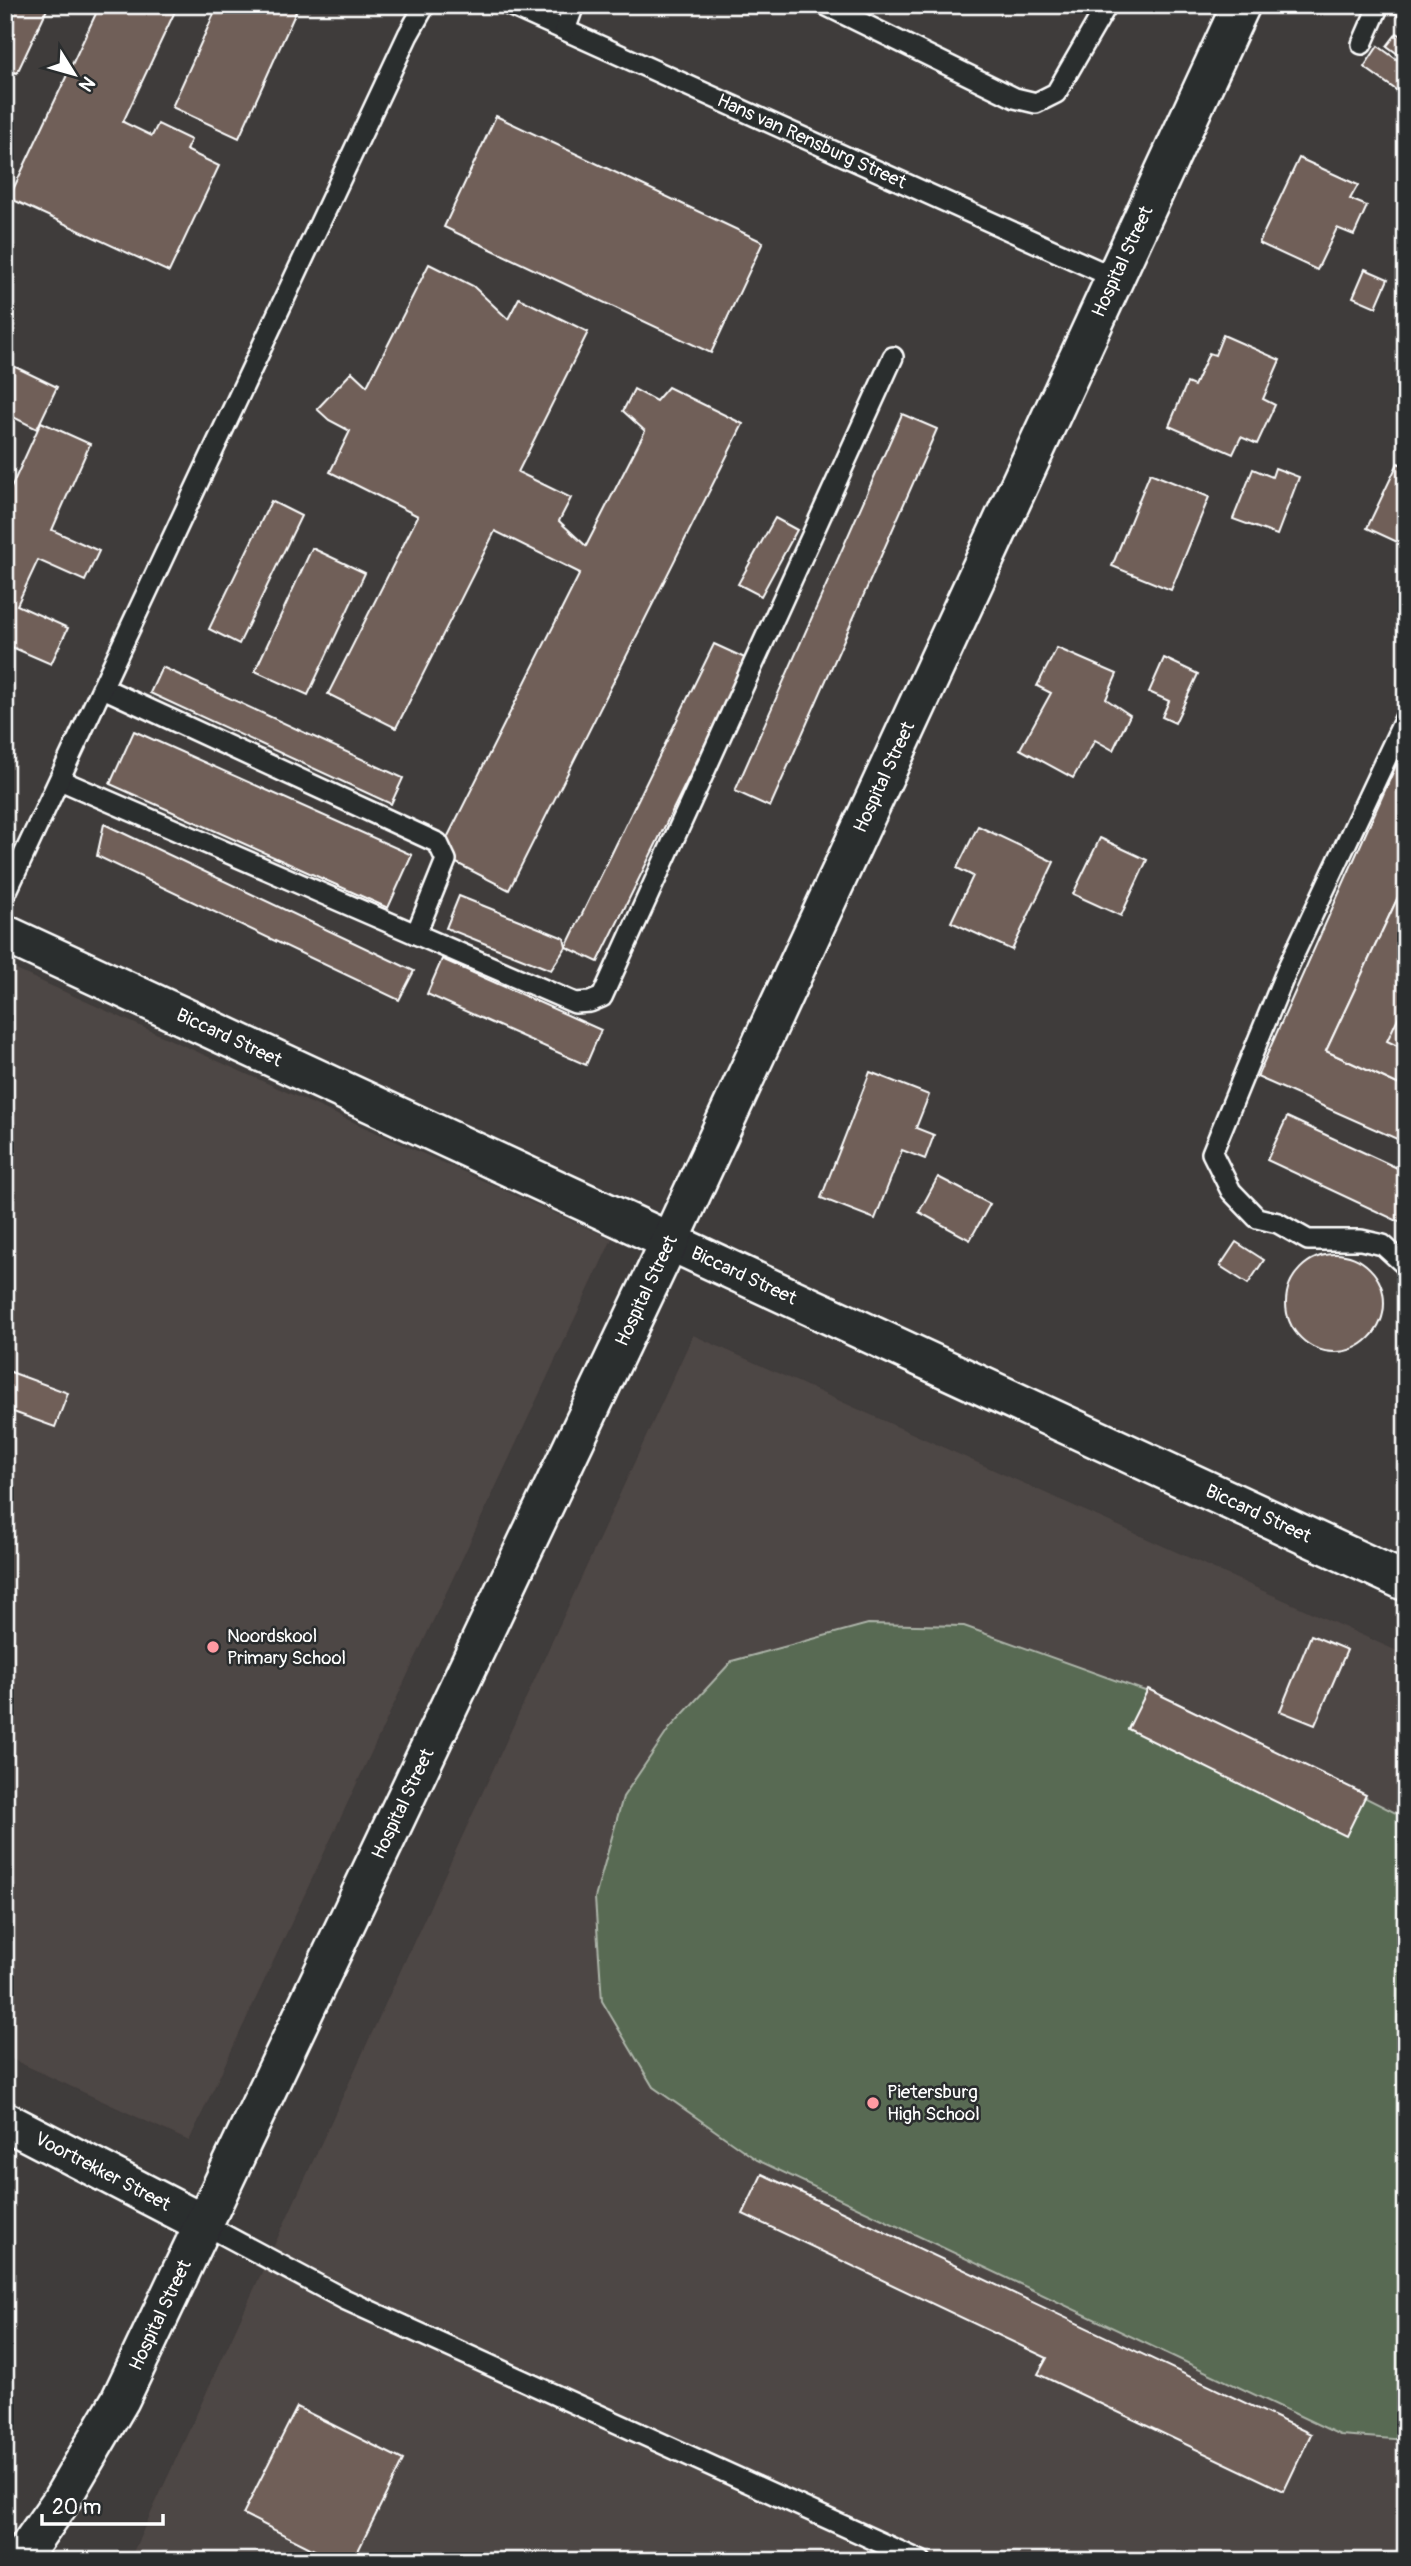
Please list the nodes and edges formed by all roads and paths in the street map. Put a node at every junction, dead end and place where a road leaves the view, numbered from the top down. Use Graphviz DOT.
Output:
graph roads {
  1 [pos="425,5"];
  2 [pos="509,5"];
  3 [pos="575,5"];
  4 [pos="825,5"];
  5 [pos="1107,5"];
  6 [pos="1241,5"];
  7 [pos="1379,5"];
  8 [pos="565,30"];
  9 [pos="1362,44"];
  10 [pos="1115,278"];
  11 [pos="893,357"];
  12 [pos="103,688"];
  13 [pos="1406,716"];
  14 [pos="60,780"];
  15 [pos="5,895"];
  16 [pos="5,934"];
  17 [pos="416,934"];
  18 [pos="668,1243"];
  19 [pos="1406,1266"];
  20 [pos="1406,1582"];
  21 [pos="5,2121"];
  22 [pos="202,2223"];
  23 [pos="19,2561"];
  24 [pos="920,2561"];
  1 -- 12 [label="lane"];
  2 -- 8 [label="lane, Hans van Rensburg Street"];
  3 -- 8 [label="lane"];
  4 -- 5 [label="lane"];
  6 -- 10 [label="street, Hospital Street"];
  7 -- 9 [label="lane"];
  8 -- 10 [label="lane, Hans van Rensburg Street"];
  10 -- 18 [label="street, Hospital Street"];
  11 -- 17 [label="lane"];
  12 -- 14 [label="lane"];
  12 -- 17 [label="lane"];
  13 -- 19 [label="lane"];
  14 -- 15 [label="lane"];
  14 -- 17 [label="lane"];
  16 -- 18 [label="street, Biccard Street"];
  18 -- 20 [label="street, Biccard Street"];
  18 -- 22 [label="street, Hospital Street"];
  21 -- 22 [label="street, Voortrekker Street"];
  22 -- 23 [label="street, Hospital Street"];
  22 -- 24 [label="lane"];
}
